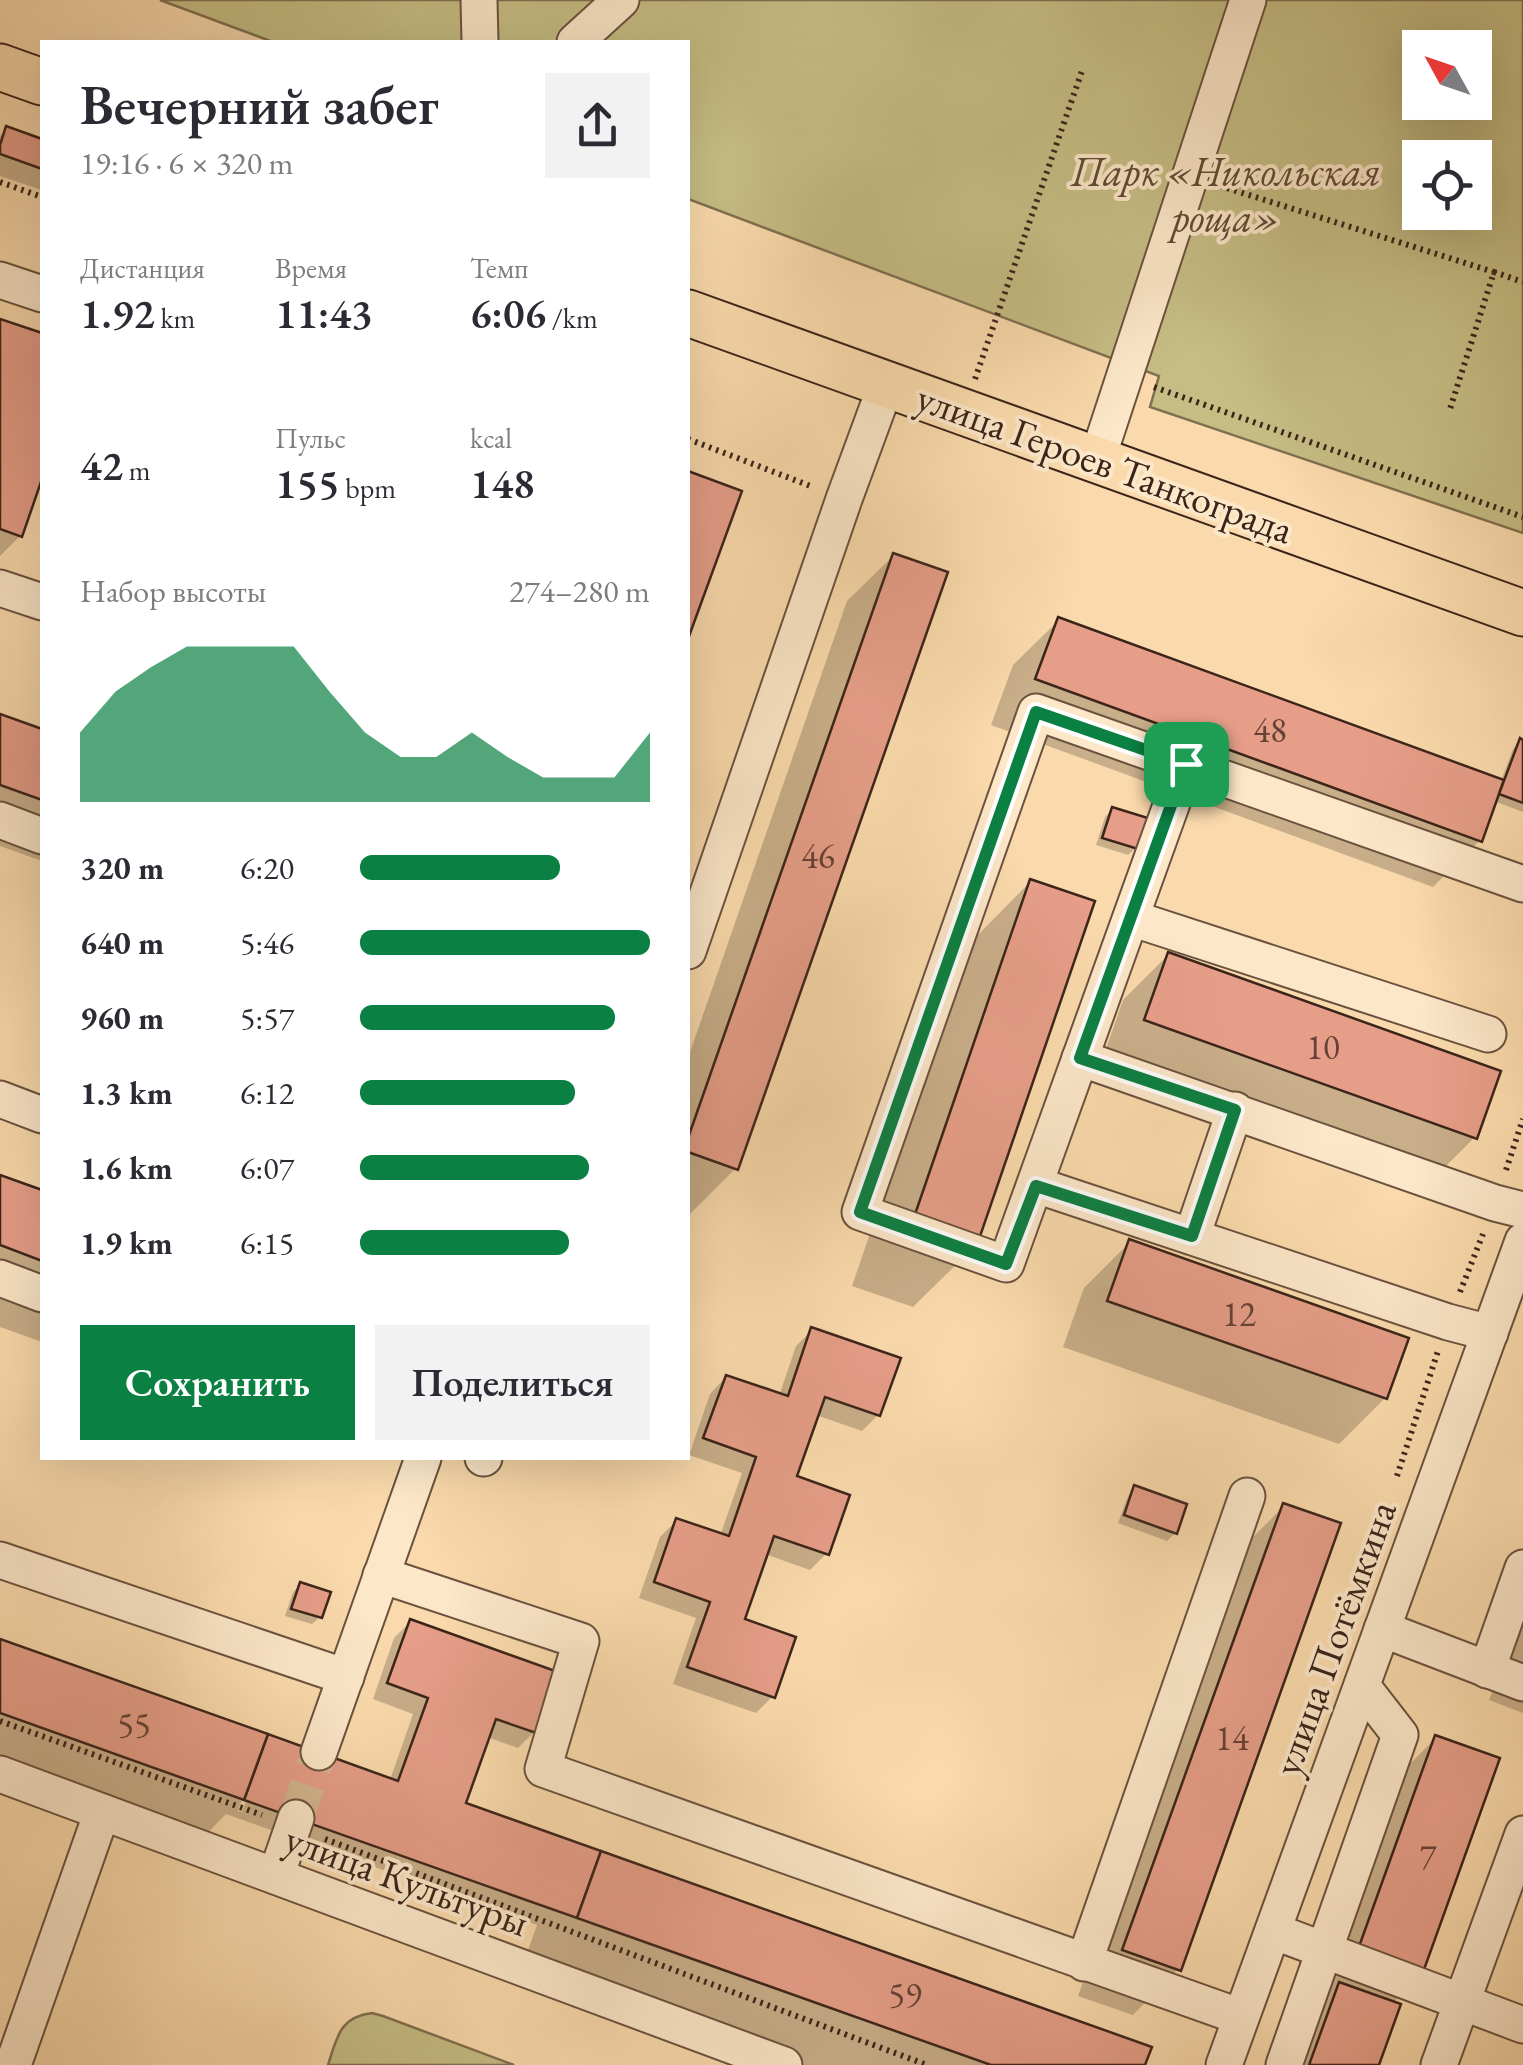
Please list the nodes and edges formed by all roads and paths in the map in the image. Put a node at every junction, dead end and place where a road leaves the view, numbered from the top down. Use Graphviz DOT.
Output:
graph roads {
  1 [pos="480,0"];
  2 [pos="621,0"];
  3 [pos="1248,0"];
  4 [pos="480,40"];
  5 [pos="577,40"];
  6 [pos="0,67"];
  7 [pos="1083,68"];
  8 [pos="40,81"];
  9 [pos="1190,177"];
  10 [pos="0,182"];
  11 [pos="40,196"];
  12 [pos="1494,272"];
  13 [pos="0,280"];
  14 [pos="1523,282"];
  15 [pos="40,293"];
  16 [pos="690,315"];
  17 [pos="1125,377"];
  18 [pos="886,385"];
  19 [pos="963,412"];
  20 [pos="1448,412"];
  21 [pos="690,441"];
  22 [pos="1097,460"];
  23 [pos="844,499"];
  24 [pos="1523,517"];
  25 [pos="0,588"];
  26 [pos="40,595"];
  27 [pos="1523,613"];
  28 [pos="1186,764"];
  29 [pos="0,820"];
  30 [pos="40,835"];
  31 [pos="1523,884"];
  32 [pos="1131,918"];
  33 [pos="690,946"];
  34 [pos="1488,1034"];
  35 [pos="1080,1058"];
  36 [pos="0,1099"];
  37 [pos="1235,1110"];
  38 [pos="40,1114"];
  39 [pos="1036,1186"];
  40 [pos="1523,1210"];
  41 [pos="1192,1236"];
  42 [pos="1523,1241"];
  43 [pos="0,1278"];
  44 [pos="40,1293"];
  45 [pos="1490,1333"];
  46 [pos="422,1460"];
  47 [pos="1247,1496"];
  48 [pos="0,1560"];
  49 [pos="1523,1568"];
  50 [pos="381,1575"];
  51 [pos="1382,1629"];
  52 [pos="1487,1670"];
  53 [pos="346,1677"];
  54 [pos="1523,1683"];
  55 [pos="1362,1686"];
  56 [pos="0,1721"];
  57 [pos="319,1752"];
  58 [pos="0,1774"];
  59 [pos="102,1812"];
  60 [pos="295,1823"];
  61 [pos="1523,1834"];
  62 [pos="276,1876"];
  63 [pos="1273,1931"];
  64 [pos="1324,1950"];
  65 [pos="1084,1963"];
  66 [pos="1460,2002"];
  67 [pos="1241,2017"];
  68 [pos="1523,2025"];
  69 [pos="724,2055"];
  70 [pos="13,2065"];
  71 [pos="784,2065"];
  72 [pos="927,2065"];
  73 [pos="1224,2065"];
  74 [pos="1284,2065"];
  75 [pos="1439,2065"];
  1 -- 4 [label="street"];
  2 -- 5 [label="street"];
  3 -- 9 [label="street"];
  6 -- 8 [label="main road"];
  7 -- 19 [label="path"];
  9 -- 12 [label="path"];
  9 -- 17 [label="street"];
  10 -- 11 [label="path"];
  12 -- 14 [label="path"];
  12 -- 20 [label="path"];
  13 -- 15 [label="street"];
  16 -- 18 [label="main road, улица Героев Танкограда"];
  17 -- 22 [label="street"];
  17 -- 24 [label="path"];
  18 -- 19 [label="main road, улица Героев Танкограда"];
  18 -- 23 [label="street"];
  19 -- 22 [label="main road, улица Героев Танкограда"];
  21 -- 23 [label="path"];
  22 -- 27 [label="main road, улица Героев Танкограда"];
  23 -- 33 [label="street"];
  25 -- 26 [label="street"];
  28 -- 31 [label="street"];
  28 -- 32 [label="street"];
  28 -- 39 [label="street"];
  29 -- 30 [label="street"];
  32 -- 34 [label="street"];
  32 -- 35 [label="street"];
  35 -- 37 [label="street"];
  35 -- 39 [label="street"];
  36 -- 38 [label="street"];
  37 -- 40 [label="street"];
  37 -- 41 [label="street"];
  39 -- 41 [label="street"];
  41 -- 45 [label="street"];
  42 -- 45 [label="street, улица Потёмкина"];
  43 -- 44 [label="street"];
  45 -- 51 [label="street, улица Потёмкина"];
  46 -- 50 [label="street"];
  47 -- 65 [label="street"];
  48 -- 53 [label="street"];
  49 -- 52 [label="street"];
  50 -- 53 [label="street"];
  50 -- 65 [label="street"];
  51 -- 52 [label="street"];
  51 -- 55 [label="street, улица Потёмкина"];
  52 -- 54 [label="street"];
  53 -- 57 [label="street"];
  55 -- 63 [label="street, улица Потёмкина"];
  55 -- 64 [label="street"];
  56 -- 60 [label="path"];
  58 -- 59 [label="street, улица Культуры"];
  59 -- 62 [label="street, улица Культуры"];
  59 -- 70 [label="street"];
  60 -- 62 [label="street"];
  60 -- 72 [label="path"];
  61 -- 66 [label="street"];
  62 -- 69 [label="street, улица Культуры"];
  63 -- 64 [label="street"];
  63 -- 67 [label="street, улица Потёмкина"];
  64 -- 66 [label="street"];
  64 -- 74 [label="street"];
  65 -- 67 [label="street"];
  66 -- 68 [label="street"];
  66 -- 75 [label="street"];
  67 -- 73 [label="street, улица Потёмкина"];
  69 -- 71 [label="street, улица Культуры"];
}
